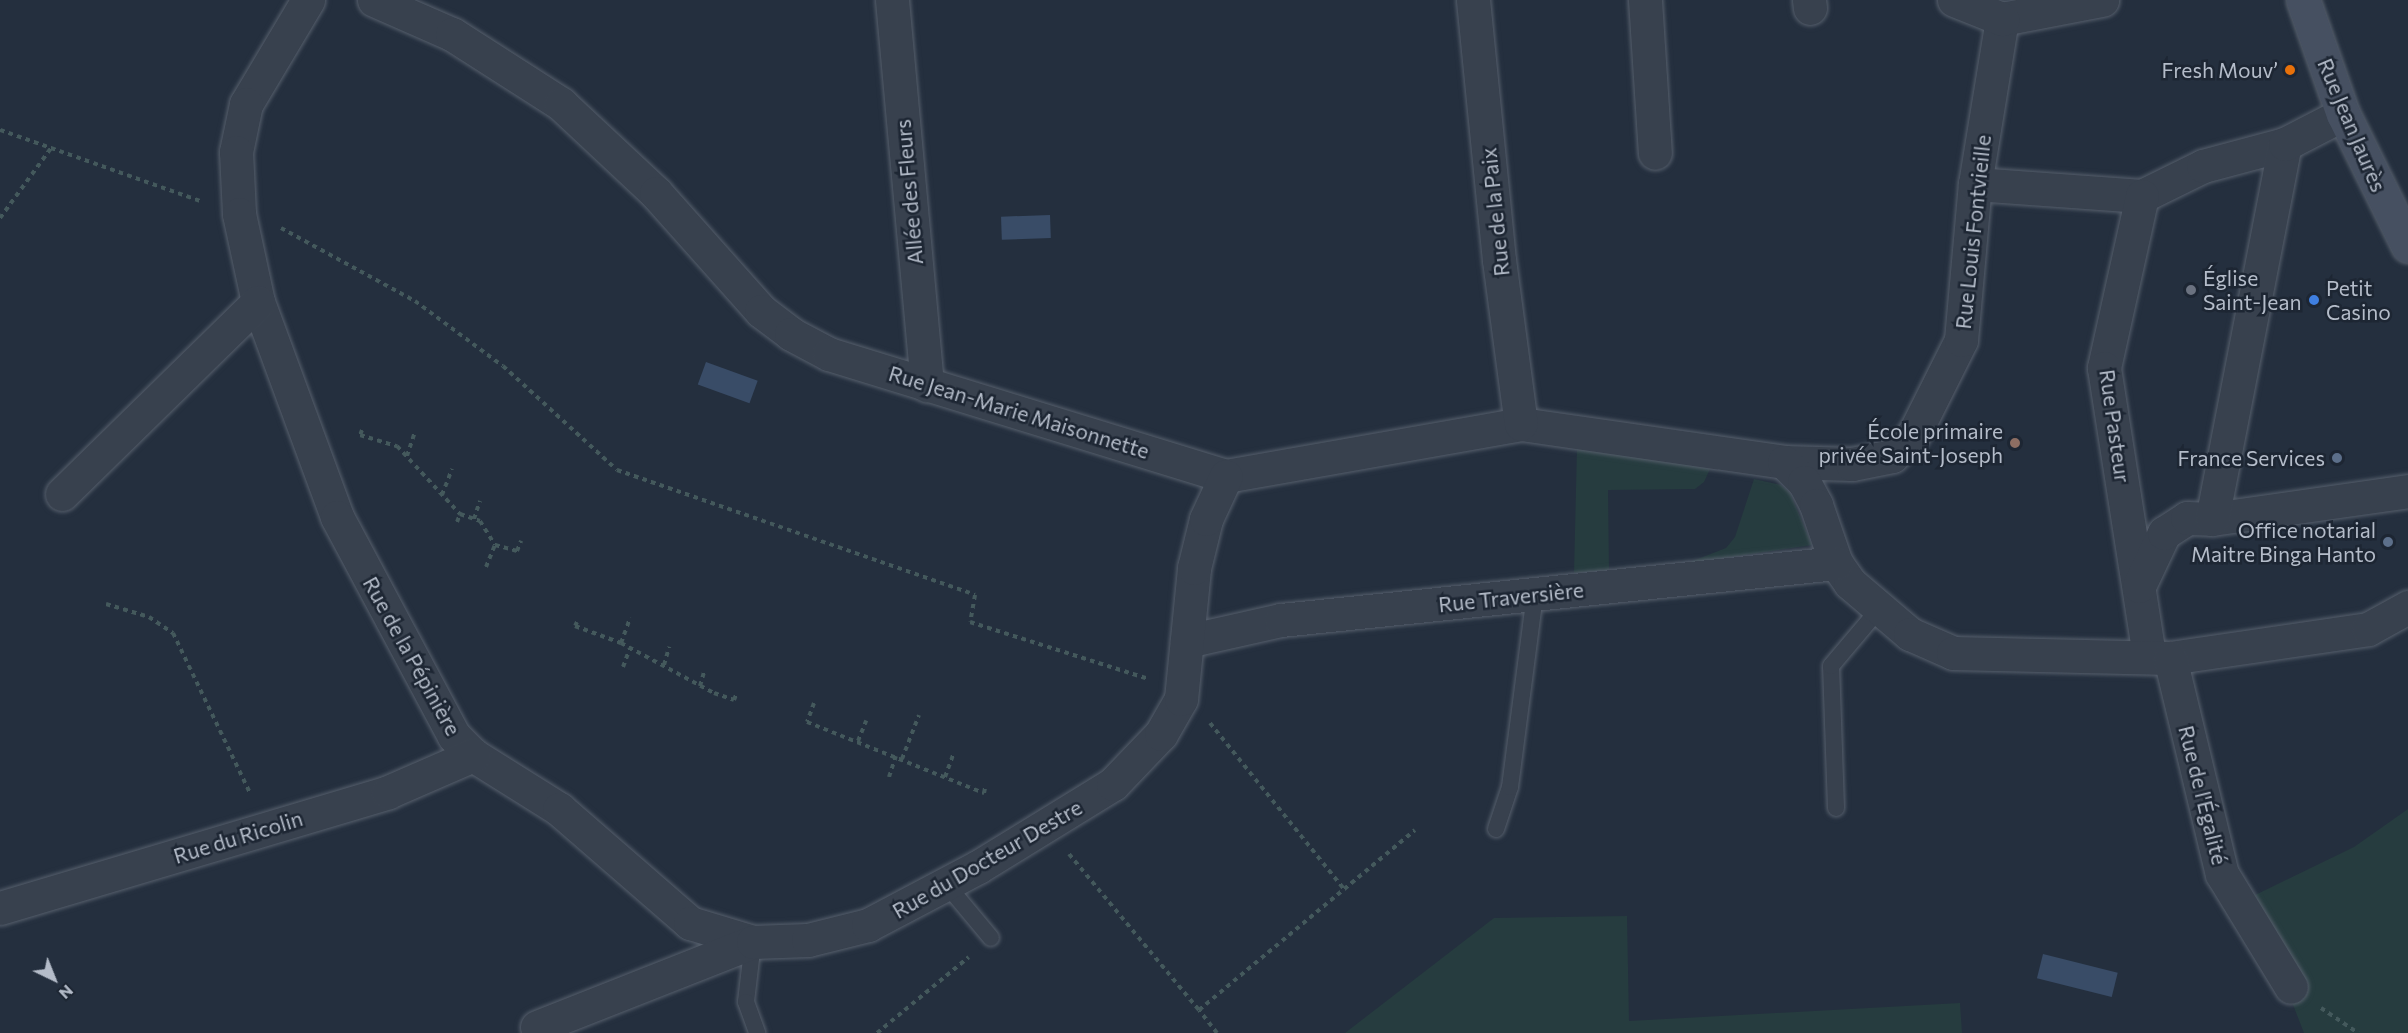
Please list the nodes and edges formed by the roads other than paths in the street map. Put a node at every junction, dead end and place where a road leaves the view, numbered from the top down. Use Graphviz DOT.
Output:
graph roads {
  1 [pos="308,0"];
  2 [pos="374,0"];
  3 [pos="892,0"];
  4 [pos="1473,0"];
  5 [pos="1645,0"];
  6 [pos="1954,0"];
  7 [pos="2102,0"];
  8 [pos="2303,0"];
  9 [pos="2002,20"];
  10 [pos="2343,114"];
  11 [pos="2285,144"];
  12 [pos="1655,153"];
  13 [pos="1975,184"];
  14 [pos="2142,196"];
  15 [pos="2408,246"];
  16 [pos="258,302"];
  17 [pos="927,385"];
  18 [pos="1521,424"];
  19 [pos="1784,462"];
  20 [pos="1226,476"];
  21 [pos="2408,491"];
  22 [pos="62,494"];
  23 [pos="2212,519"];
  24 [pos="1836,563"];
  25 [pos="2139,586"];
  26 [pos="1535,595"];
  27 [pos="2408,607"];
  28 [pos="1880,608"];
  29 [pos="1187,641"];
  30 [pos="2159,658"];
  31 [pos="473,755"];
  32 [pos="1836,808"];
  33 [pos="1496,829"];
  34 [pos="946,884"];
  35 [pos="0,908"];
  36 [pos="991,938"];
  37 [pos="753,942"];
  38 [pos="2291,987"];
  39 [pos="538,1030"];
  40 [pos="757,1033"];
  1 -- 16 [label="street, Rue de la Pépinière"];
  2 -- 17 [label="street, Rue Jean-Marie Maisonnette"];
  3 -- 17 [label="street, Allée des Fleurs"];
  4 -- 18 [label="street, Rue de la Paix"];
  5 -- 12 [label="street"];
  6 -- 9 [label="street"];
  7 -- 9 [label="street"];
  8 -- 10 [label="main road, Rue Jean Jaurès"];
  9 -- 13 [label="street, Rue Louis Fontvieille"];
  10 -- 11 [label="street"];
  10 -- 15 [label="main road, Rue Jean Jaurès"];
  11 -- 14 [label="street"];
  11 -- 23 [label="street"];
  13 -- 14 [label="street"];
  13 -- 19 [label="street, Rue Louis Fontvieille"];
  14 -- 25 [label="street, Rue Pasteur"];
  16 -- 22 [label="street"];
  16 -- 31 [label="street, Rue de la Pépinière"];
  17 -- 20 [label="street, Rue Jean-Marie Maisonnette"];
  18 -- 19 [label="street, Rue Jean-Marie Maisonnette"];
  18 -- 20 [label="street, Rue Jean-Marie Maisonnette"];
  19 -- 24 [label="street"];
  20 -- 29 [label="street, Rue du Docteur Destre"];
  21 -- 23 [label="street"];
  23 -- 25 [label="street"];
  24 -- 26 [label="street, Rue Traversière"];
  24 -- 28 [label="street"];
  25 -- 30 [label="street, Rue Pasteur"];
  26 -- 29 [label="street, Rue Traversière"];
  26 -- 33 [label="lane"];
  27 -- 30 [label="street"];
  28 -- 30 [label="street"];
  28 -- 32 [label="lane"];
  29 -- 34 [label="street, Rue du Docteur Destre"];
  30 -- 38 [label="street, Rue de l'Égalité"];
  31 -- 35 [label="street, Rue du Ricolin"];
  31 -- 37 [label="street, Rue de la Pépinière"];
  34 -- 36 [label="lane"];
  34 -- 37 [label="street, Rue du Docteur Destre"];
  37 -- 39 [label="street, Rue du Docteur Destre"];
  37 -- 40 [label="lane"];
}
